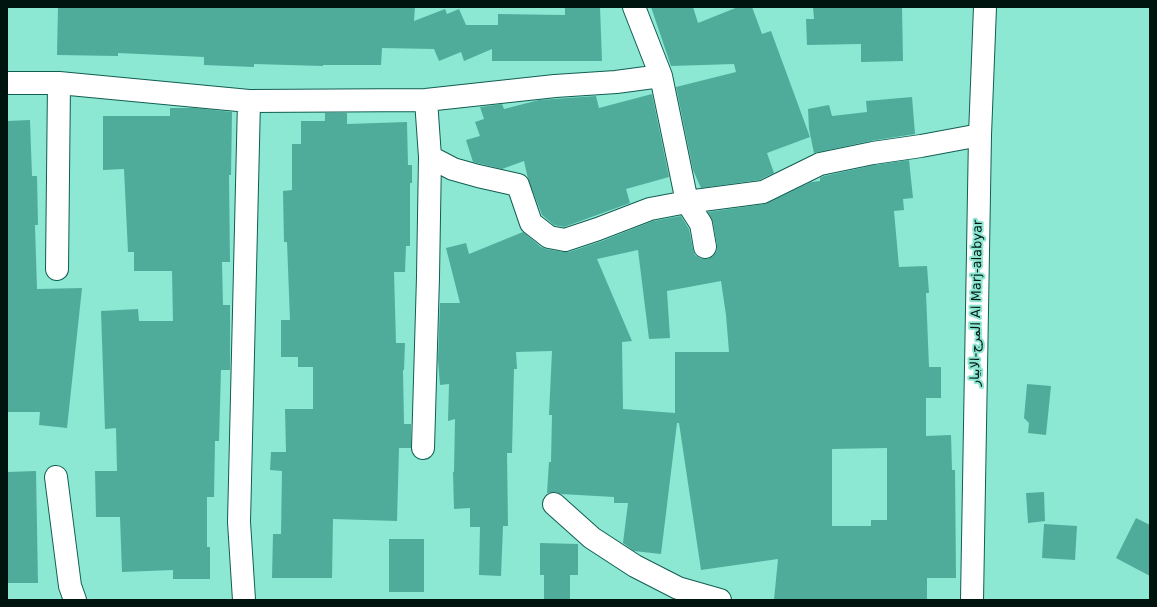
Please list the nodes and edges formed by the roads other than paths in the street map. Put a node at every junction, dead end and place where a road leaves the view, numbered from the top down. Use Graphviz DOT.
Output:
graph roads {
  1 [pos="634,7"];
  2 [pos="985,7"];
  3 [pos="661,76"];
  4 [pos="7,83"];
  5 [pos="59,83"];
  6 [pos="426,100"];
  7 [pos="249,101"];
  8 [pos="980,135"];
  9 [pos="430,156"];
  10 [pos="687,202"];
  11 [pos="705,247"];
  12 [pos="57,269"];
  13 [pos="423,448"];
  14 [pos="56,477"];
  15 [pos="554,504"];
  16 [pos="75,600"];
  17 [pos="244,600"];
  18 [pos="720,600"];
  19 [pos="972,600"];
  1 -- 3 [label="street"];
  2 -- 8 [label="street, المرج-الابيار Al Marj-alabyar"];
  3 -- 6 [label="street"];
  3 -- 10 [label="street"];
  4 -- 5 [label="street"];
  5 -- 7 [label="street"];
  5 -- 12 [label="street"];
  6 -- 7 [label="street"];
  6 -- 9 [label="street"];
  7 -- 17 [label="street"];
  8 -- 10 [label="street"];
  8 -- 19 [label="street, المرج-الابيار Al Marj-alabyar"];
  9 -- 10 [label="street"];
  9 -- 13 [label="street"];
  10 -- 11 [label="street"];
  14 -- 16 [label="street"];
  15 -- 18 [label="street"];
}
